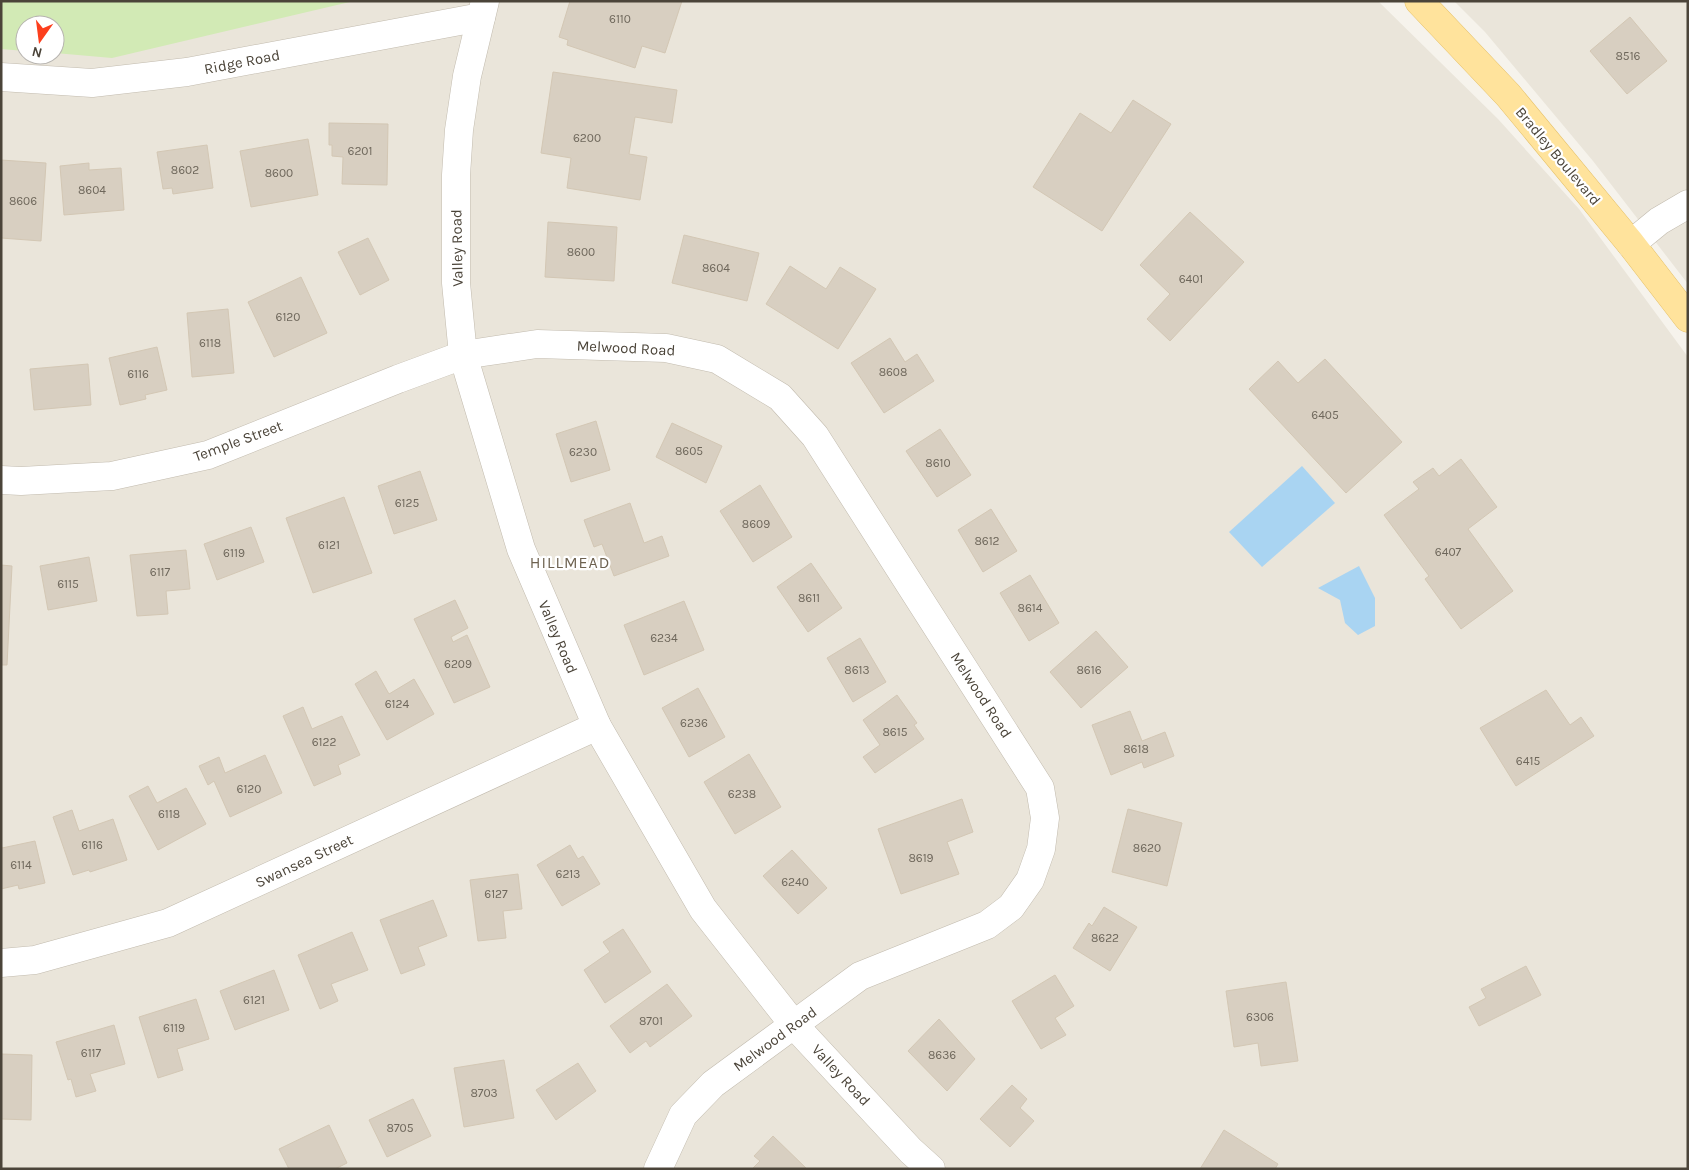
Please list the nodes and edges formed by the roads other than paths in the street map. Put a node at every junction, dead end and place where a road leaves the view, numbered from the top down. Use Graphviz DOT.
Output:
graph roads {
  1 [pos="1429,5"];
  2 [pos="483,9"];
  3 [pos="1,77"];
  4 [pos="1688,204"];
  5 [pos="1631,244"];
  6 [pos="1688,318"];
  7 [pos="463,356"];
  8 [pos="1,480"];
  9 [pos="597,726"];
  10 [pos="1,963"];
  11 [pos="794,1025"];
  12 [pos="658,1169"];
  13 [pos="931,1169"];
  1 -- 5 [label="main road, Bradley Boulevard"];
  2 -- 3 [label="street, Ridge Road"];
  2 -- 7 [label="street, Valley Road"];
  4 -- 5 [label="street"];
  5 -- 6 [label="main road, Bradley Boulevard"];
  7 -- 8 [label="street, Temple Street"];
  7 -- 9 [label="street, Valley Road"];
  7 -- 11 [label="street, Melwood Road"];
  9 -- 10 [label="street, Swansea Street"];
  9 -- 11 [label="street, Valley Road"];
  11 -- 12 [label="street, Melwood Road"];
  11 -- 13 [label="street, Valley Road"];
}
